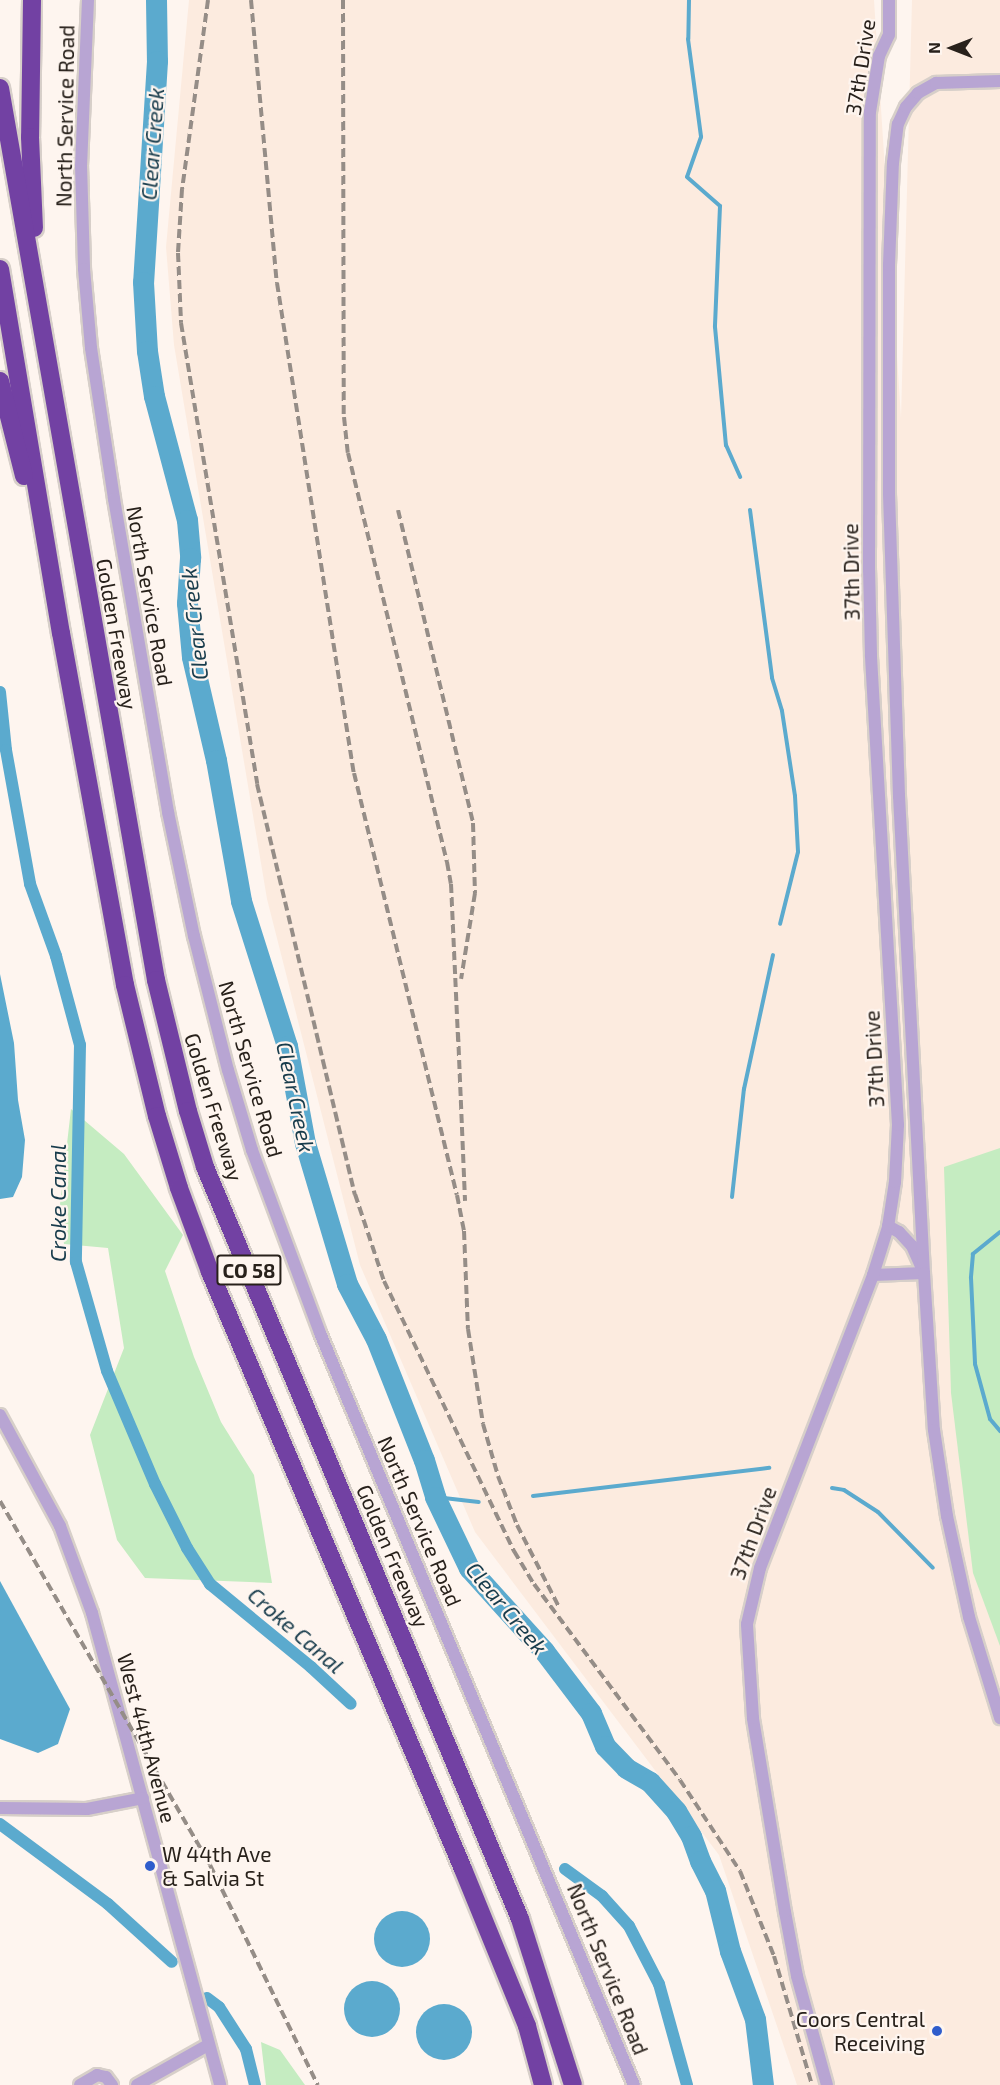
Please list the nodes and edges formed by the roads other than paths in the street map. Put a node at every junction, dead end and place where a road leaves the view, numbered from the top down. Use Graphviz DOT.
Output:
graph roads {
  1 [pos="32,0"];
  2 [pos="88,0"];
  3 [pos="889,0"];
  4 [pos="1000,81"];
  5 [pos="0,88"];
  6 [pos="0,269"];
  7 [pos="0,381"];
  8 [pos="56,417"];
  9 [pos="61,633"];
  10 [pos="888,1226"];
  11 [pos="924,1273"];
  12 [pos="873,1275"];
  13 [pos="0,1415"];
  14 [pos="1000,1718"];
  15 [pos="143,1798"];
  16 [pos="0,1808"];
  17 [pos="208,2045"];
  18 [pos="80,2085"];
  19 [pos="112,2085"];
  20 [pos="137,2085"];
  21 [pos="220,2085"];
  22 [pos="543,2085"];
  23 [pos="573,2085"];
  24 [pos="634,2085"];
  25 [pos="827,2085"];
  1 -- 8 [label="highway"];
  2 -- 24 [label="street, North Service Road"];
  3 -- 10 [label="street, 37th Drive"];
  4 -- 11 [label="street"];
  5 -- 8 [label="highway, Golden Freeway / CO 58"];
  6 -- 9 [label="highway, CO 58"];
  7 -- 9 [label="highway"];
  8 -- 23 [label="highway, Golden Freeway / CO 58"];
  9 -- 22 [label="highway, CO 58"];
  10 -- 11 [label="street"];
  10 -- 12 [label="street, 37th Drive"];
  11 -- 12 [label="street"];
  11 -- 14 [label="street"];
  12 -- 25 [label="street, 37th Drive"];
  13 -- 15 [label="street, West 44th Avenue"];
  15 -- 16 [label="street"];
  15 -- 17 [label="street, West 44th Avenue"];
  17 -- 20 [label="street"];
  17 -- 21 [label="street, West 44th Avenue"];
  18 -- 19 [label="street"];
}
